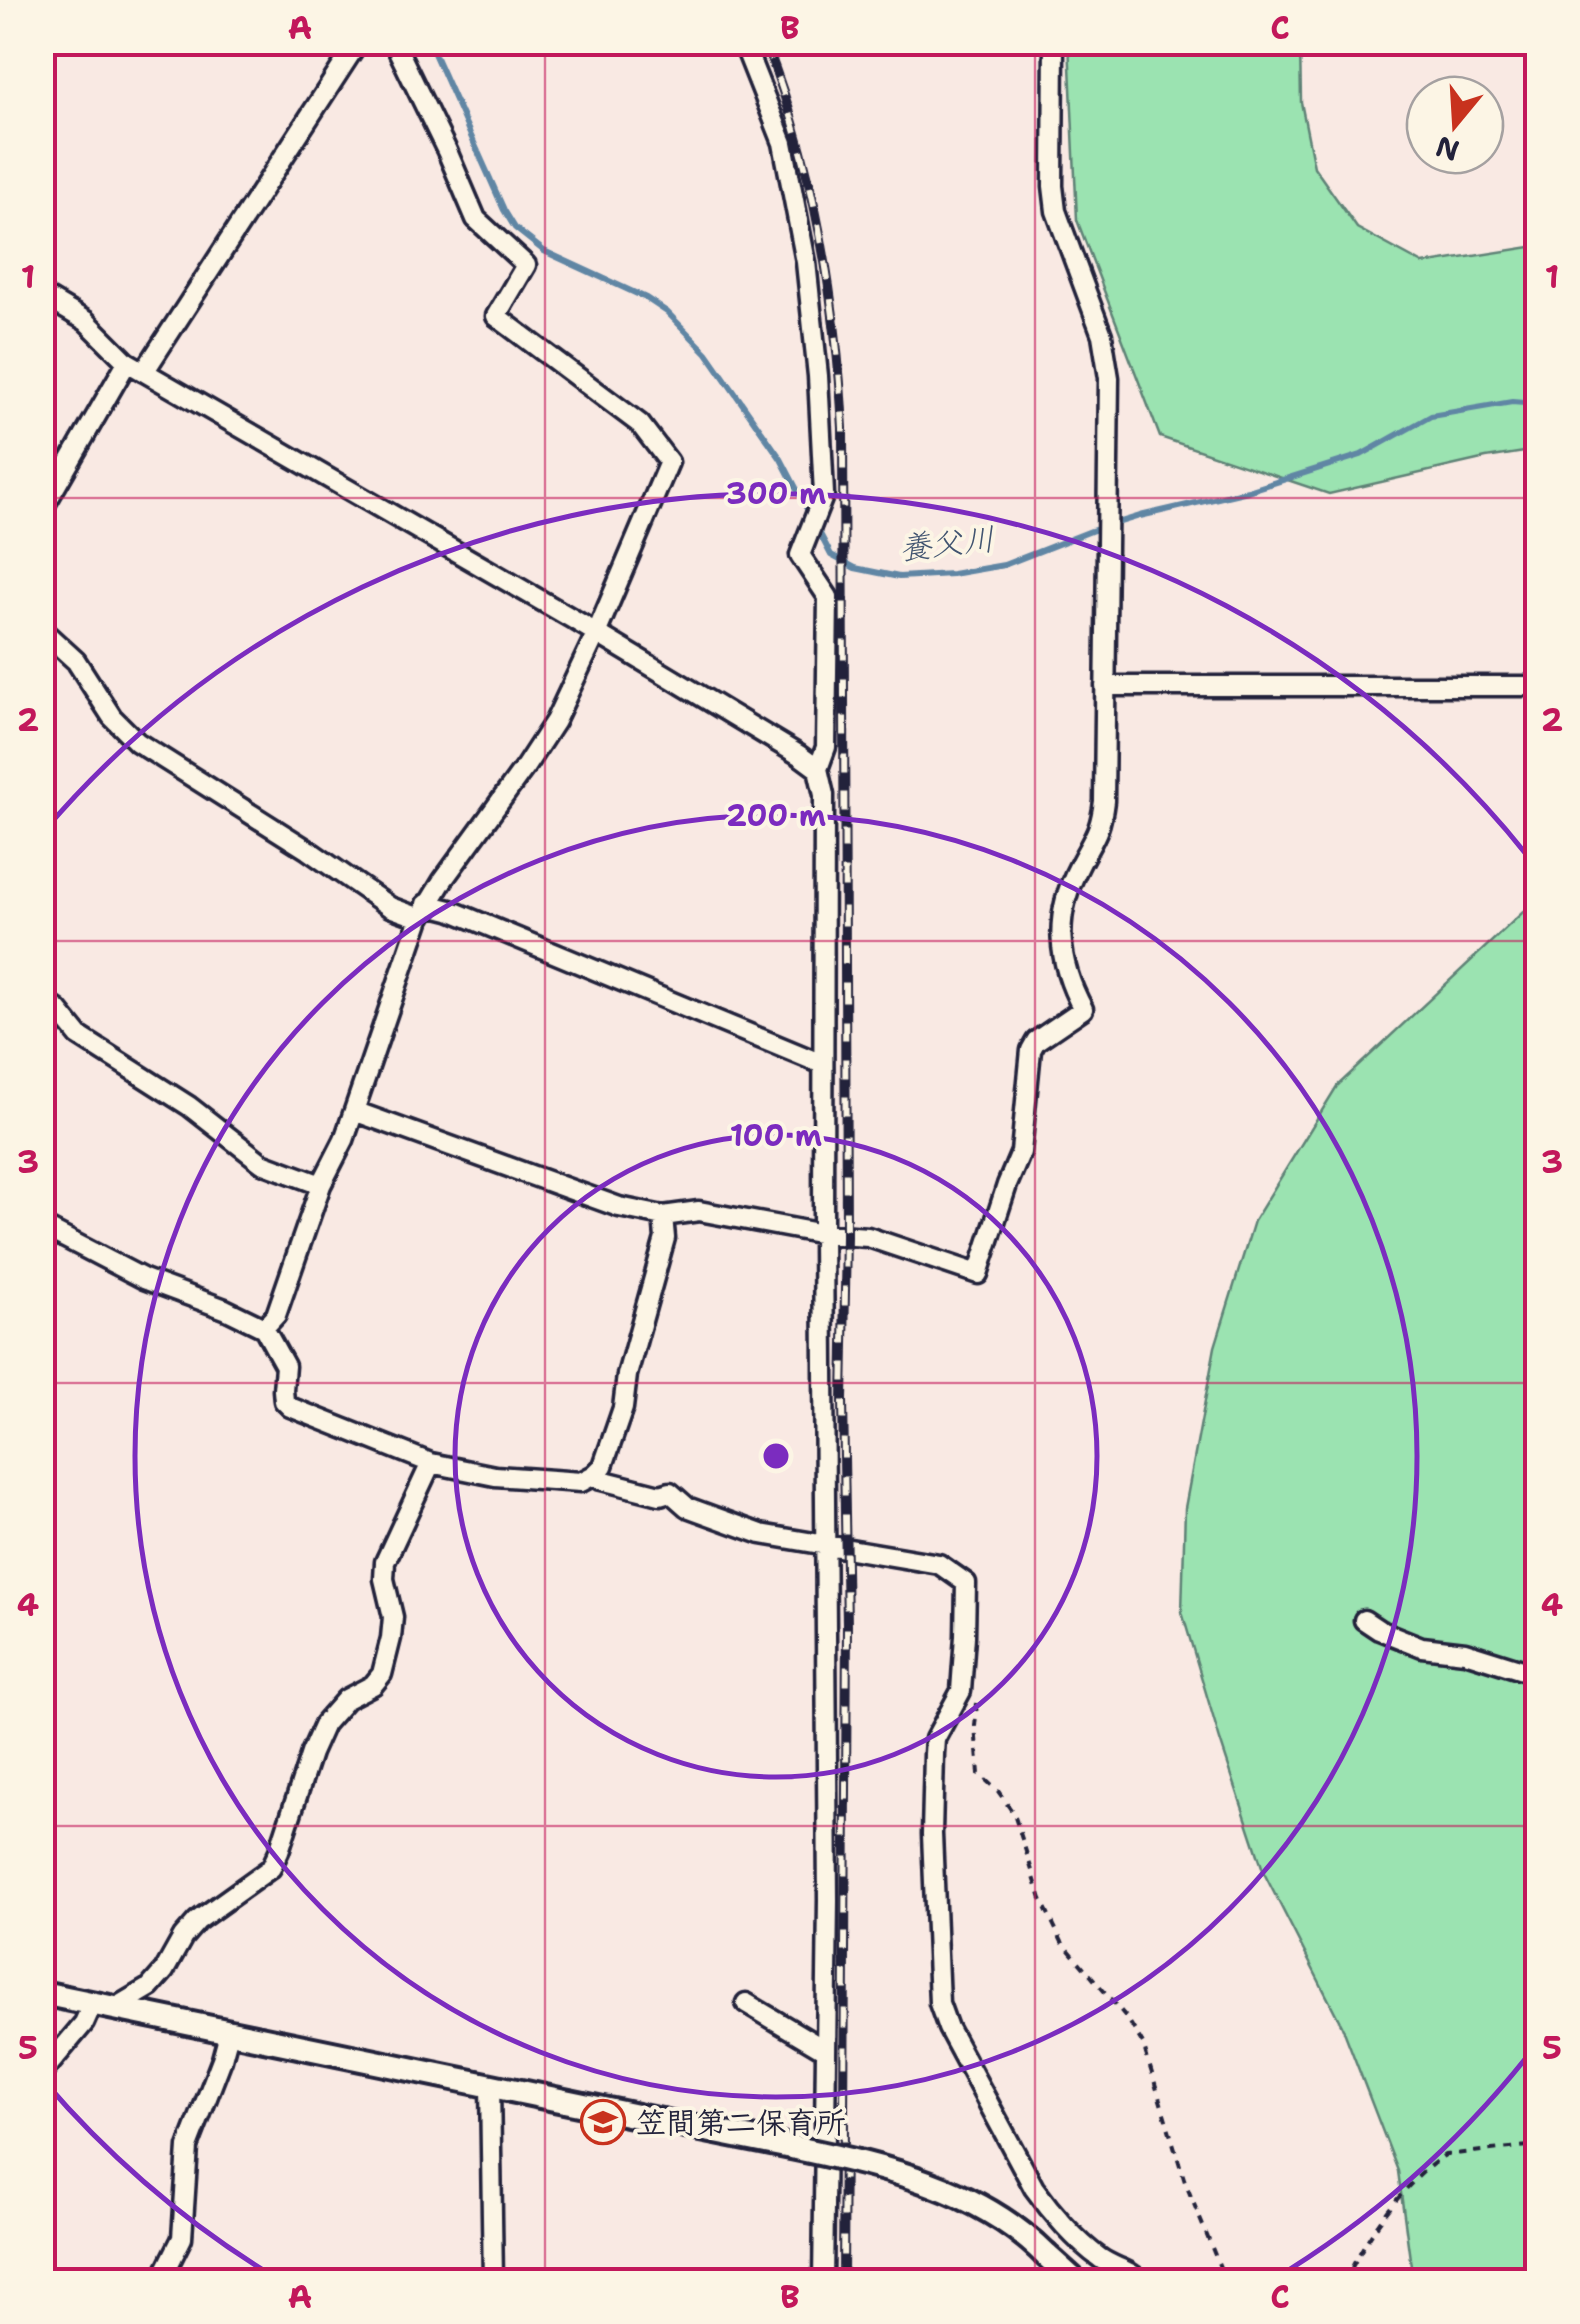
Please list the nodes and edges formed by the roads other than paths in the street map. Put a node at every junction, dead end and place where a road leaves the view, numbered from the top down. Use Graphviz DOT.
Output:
graph roads {
  1 [pos="358,42"];
  2 [pos="394,42"];
  3 [pos="743,42"];
  4 [pos="1054,42"];
  5 [pos="42,295"];
  6 [pos="127,362"];
  7 [pos="144,372"];
  8 [pos="42,510"];
  9 [pos="42,630"];
  10 [pos="596,634"];
  11 [pos="1105,686"];
  12 [pos="1538,686"];
  13 [pos="818,769"];
  14 [pos="423,911"];
  15 [pos="42,999"];
  16 [pos="822,1064"];
  17 [pos="354,1110"];
  18 [pos="321,1185"];
  19 [pos="663,1216"];
  20 [pos="42,1226"];
  21 [pos="823,1234"];
  22 [pos="264,1328"];
  23 [pos="431,1464"];
  24 [pos="594,1475"];
  25 [pos="826,1544"];
  26 [pos="1364,1620"];
  27 [pos="1538,1675"];
  28 [pos="42,1993"];
  29 [pos="746,2004"];
  30 [pos="92,2005"];
  31 [pos="117,2010"];
  32 [pos="230,2032"];
  33 [pos="825,2050"];
  34 [pos="42,2073"];
  35 [pos="490,2084"];
  36 [pos="160,2282"];
  37 [pos="493,2282"];
  38 [pos="823,2282"];
  39 [pos="1076,2282"];
  40 [pos="1141,2282"];
  1 -- 7 [label="street"];
  2 -- 10 [label="street"];
  3 -- 13 [label="street"];
  4 -- 11 [label="street"];
  5 -- 6 [label="street"];
  6 -- 7 [label="street"];
  6 -- 8 [label="street"];
  7 -- 10 [label="street"];
  9 -- 14 [label="street"];
  10 -- 13 [label="street"];
  10 -- 14 [label="street"];
  11 -- 12 [label="street"];
  11 -- 21 [label="street"];
  13 -- 16 [label="street"];
  14 -- 16 [label="street"];
  14 -- 17 [label="street"];
  15 -- 18 [label="street"];
  16 -- 21 [label="street"];
  17 -- 18 [label="street"];
  17 -- 19 [label="street"];
  18 -- 22 [label="street"];
  19 -- 21 [label="street"];
  19 -- 24 [label="street"];
  20 -- 22 [label="street"];
  21 -- 25 [label="street"];
  22 -- 23 [label="street"];
  23 -- 24 [label="street"];
  23 -- 31 [label="street"];
  24 -- 25 [label="street"];
  25 -- 33 [label="street"];
  25 -- 40 [label="street"];
  26 -- 27 [label="street"];
  28 -- 30 [label="street"];
  29 -- 33 [label="street"];
  30 -- 31 [label="street"];
  30 -- 34 [label="street"];
  31 -- 32 [label="street"];
  32 -- 35 [label="street"];
  32 -- 36 [label="street"];
  33 -- 38 [label="street"];
  35 -- 37 [label="street"];
  35 -- 39 [label="street, bridge"];
}
